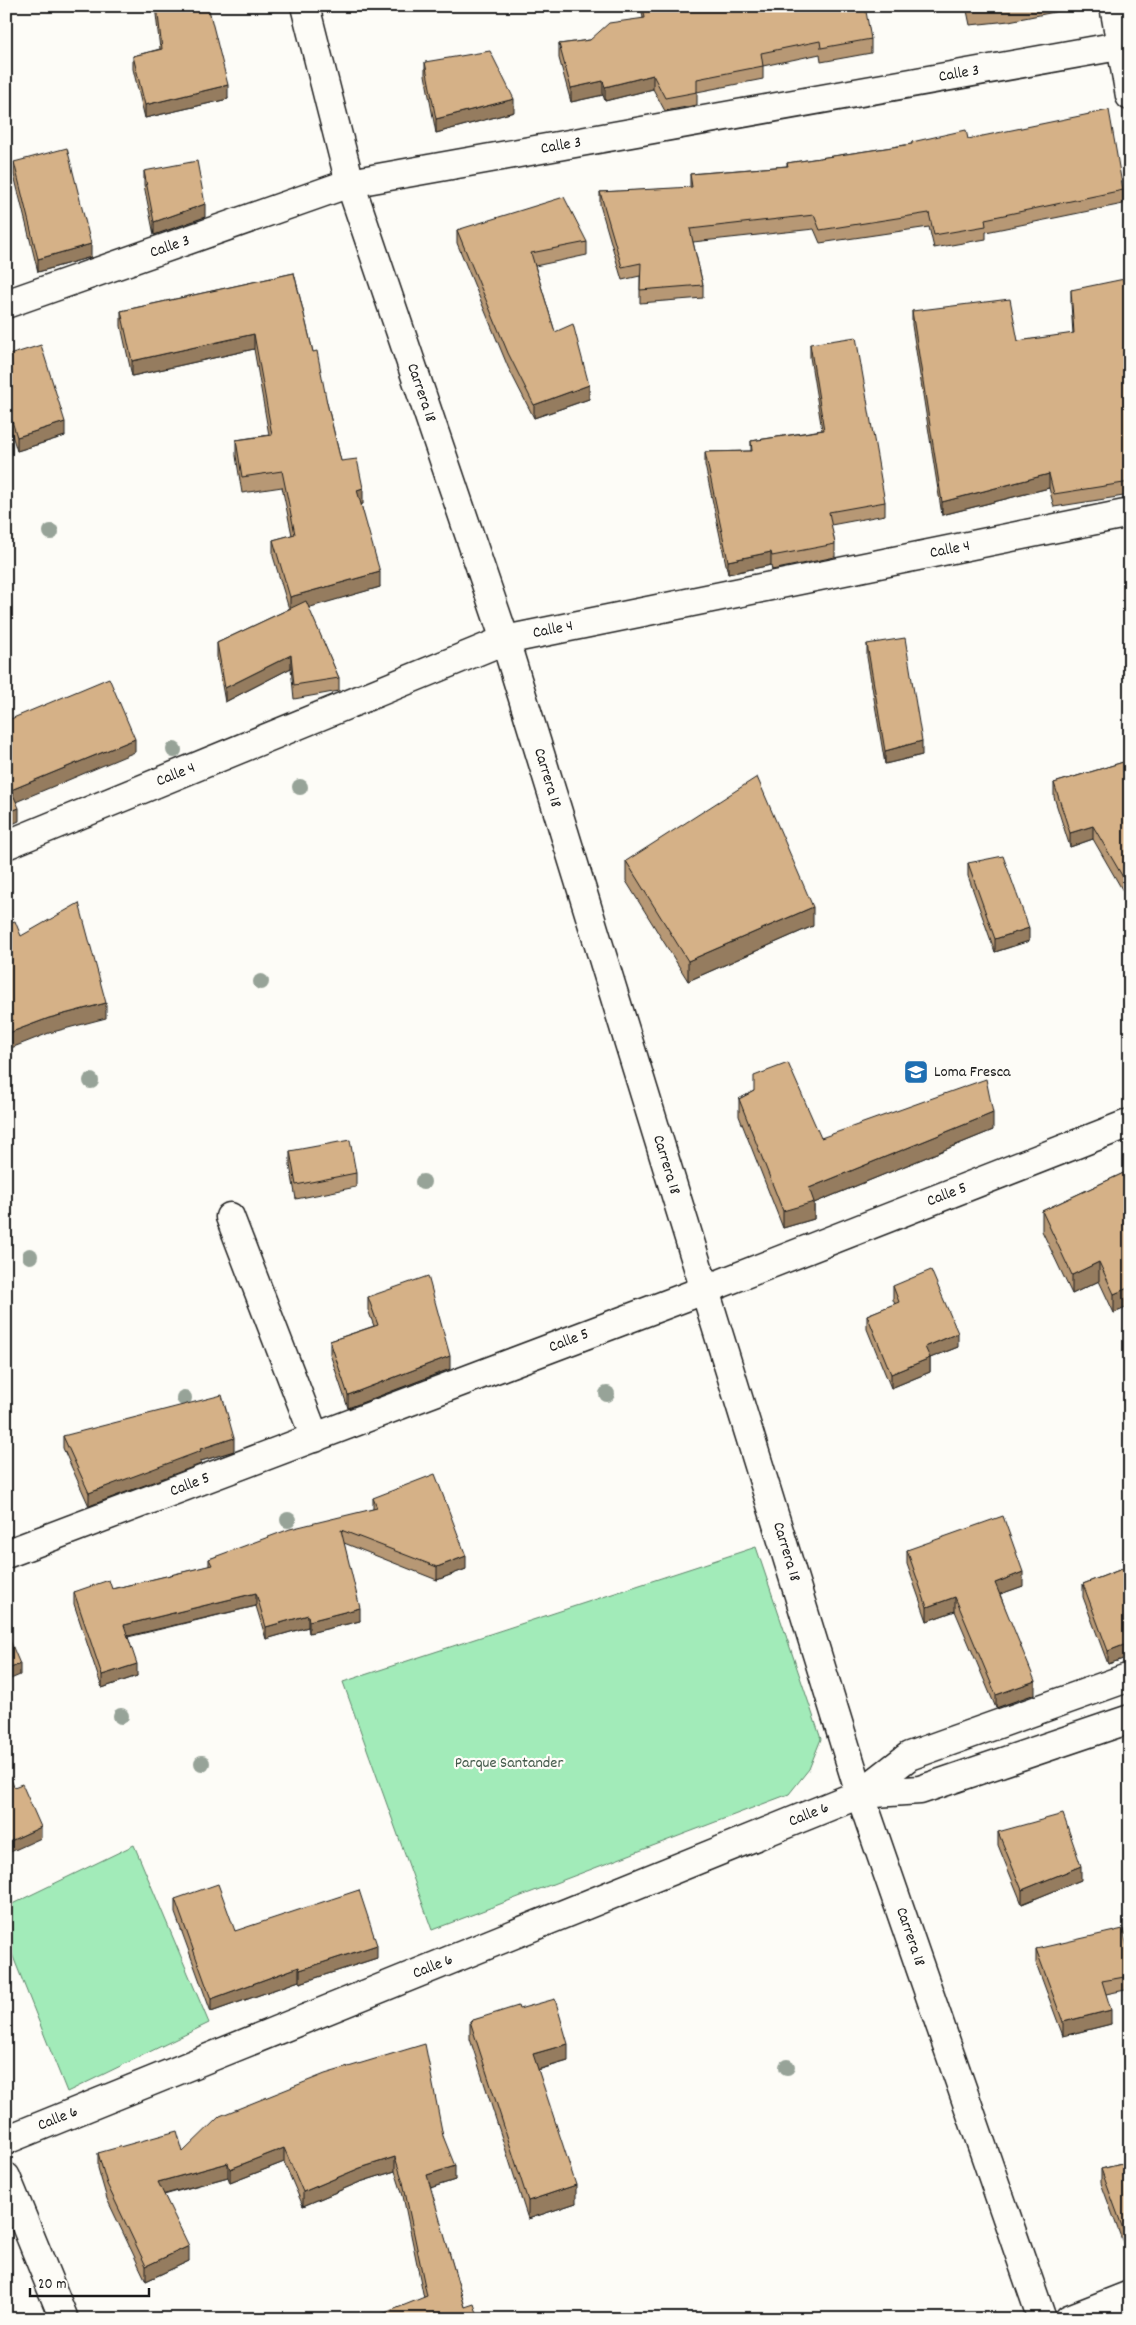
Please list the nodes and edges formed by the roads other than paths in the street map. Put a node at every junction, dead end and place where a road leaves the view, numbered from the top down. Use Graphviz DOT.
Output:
graph roads {
  1 [pos="305,6"];
  2 [pos="1114,6"];
  3 [pos="1126,45"];
  4 [pos="1130,96"];
  5 [pos="350,183"];
  6 [pos="6,304"];
  7 [pos="1130,513"];
  8 [pos="505,640"];
  9 [pos="6,845"];
  10 [pos="1130,1123"];
  11 [pos="230,1217"];
  12 [pos="704,1290"];
  13 [pos="315,1438"];
  14 [pos="6,1554"];
  15 [pos="1130,1677"];
  16 [pos="1130,1720"];
  17 [pos="860,1794"];
  18 [pos="6,2140"];
  19 [pos="6,2177"];
  20 [pos="1130,2295"];
  21 [pos="64,2319"];
  22 [pos="1042,2319"];
  23 [pos="1069,2319"];
  1 -- 5 [label="street, Carrera 18"];
  2 -- 3 [label="street"];
  3 -- 4 [label="street"];
  3 -- 5 [label="street, Calle 3"];
  5 -- 6 [label="street, Calle 3"];
  5 -- 8 [label="street, Carrera 18"];
  7 -- 8 [label="street, Calle 4"];
  8 -- 9 [label="street, Calle 4"];
  8 -- 12 [label="street, Carrera 18"];
  10 -- 12 [label="street, Calle 5"];
  11 -- 13 [label="street"];
  12 -- 13 [label="street, Calle 5"];
  12 -- 17 [label="street, Carrera 18"];
  13 -- 14 [label="street, Calle 5"];
  15 -- 17 [label="street, Calle 6"];
  16 -- 17 [label="street, Calle 6"];
  17 -- 18 [label="street, Calle 6"];
  17 -- 22 [label="street, Carrera 18"];
  19 -- 21 [label="street"];
  20 -- 23 [label="street"];
}
